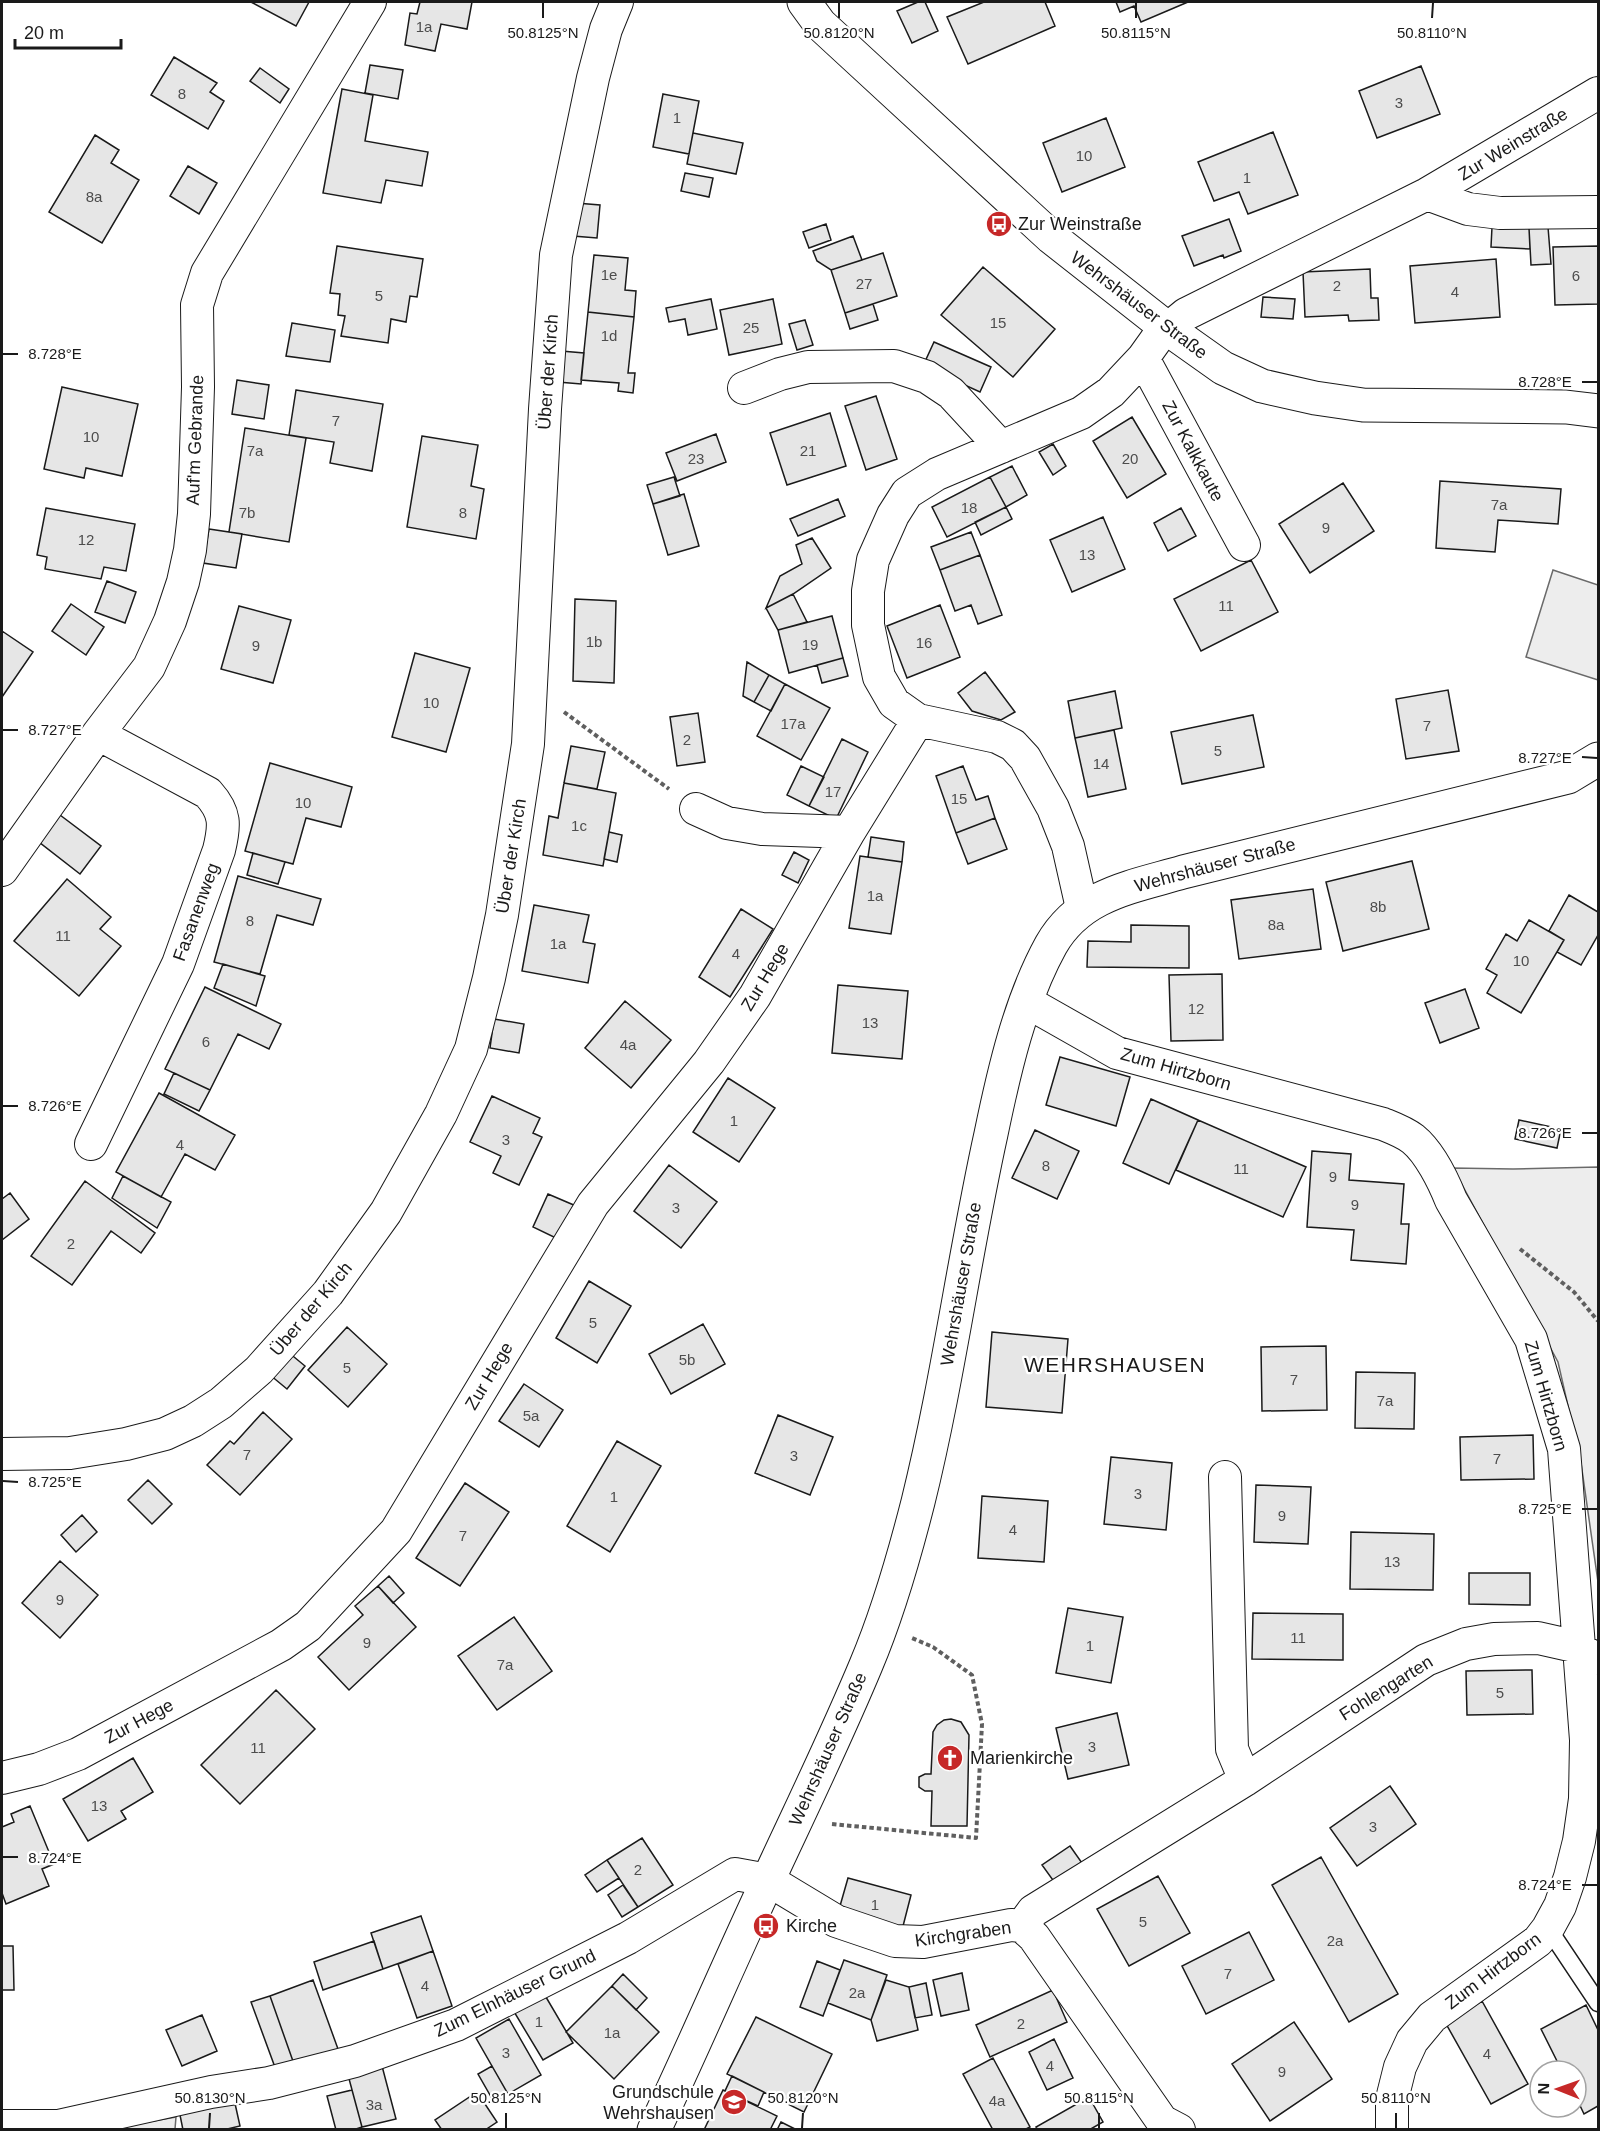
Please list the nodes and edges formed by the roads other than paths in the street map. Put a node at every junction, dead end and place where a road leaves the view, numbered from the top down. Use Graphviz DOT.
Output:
graph roads {
  1 [pos="370,2"];
  2 [pos="616,2"];
  3 [pos="804,2"];
  4 [pos="1599,93"];
  5 [pos="1427,194"];
  6 [pos="1599,212"];
  7 [pos="1168,329"];
  8 [pos="1143,358"];
  9 [pos="744,388"];
  10 [pos="1599,402"];
  11 [pos="1566,407"];
  12 [pos="1599,411"];
  13 [pos="1001,447"];
  14 [pos="1244,545"];
  15 [pos="918,720"];
  16 [pos="98,734"];
  17 [pos="1599,759"];
  18 [pos="1583,780"];
  19 [pos="696,810"];
  20 [pos="849,832"];
  21 [pos="2,870"];
  22 [pos="1082,908"];
  23 [pos="1027,1002"];
  24 [pos="91,1144"];
  25 [pos="2,1454"];
  26 [pos="1225,1477"];
  27 [pos="1588,1654"];
  28 [pos="2,1778"];
  29 [pos="1245,1780"];
  30 [pos="768,1880"];
  31 [pos="1022,1926"];
  32 [pos="1548,1928"];
  33 [pos="1599,2003"];
  34 [pos="2,2126"];
  35 [pos="654,2130"];
  36 [pos="1179,2130"];
  37 [pos="1392,2130"];
  1 -- 16 [label="street, Auf'm Gebrande"];
  2 -- 25 [label="street, Über der Kirch"];
  3 -- 7 [label="street, Wehrshäuser Straße"];
  4 -- 5 [label="street, Zur Weinstraße"];
  5 -- 6 [label="street, Zur Weinstraße"];
  5 -- 7 [label="street, Zur Weinstraße"];
  7 -- 8 [label="street"];
  7 -- 11 [label="street, Wehrshäuser Straße"];
  8 -- 13 [label="street"];
  8 -- 14 [label="street, Zur Kalkkaute"];
  9 -- 13 [label="street"];
  10 -- 11 [label="street, Wehrshäuser Straße"];
  11 -- 12 [label="street, Wehrshäuser Straße"];
  13 -- 15 [label="street"];
  15 -- 20 [label="street, Zur Hege"];
  15 -- 22 [label="street"];
  16 -- 21 [label="street, Auf'm Gebrande"];
  16 -- 24 [label="street, Fasanenweg"];
  17 -- 18 [label="street, Wehrshäuser Straße"];
  18 -- 22 [label="street, Wehrshäuser Straße"];
  19 -- 20 [label="street"];
  20 -- 28 [label="street, Zur Hege"];
  22 -- 23 [label="street, Wehrshäuser Straße"];
  23 -- 27 [label="street, Zum Hirtzborn"];
  23 -- 30 [label="street, Wehrshäuser Straße"];
  26 -- 29 [label="street"];
  27 -- 29 [label="street, Fohlengarten"];
  27 -- 32 [label="street, Zum Hirtzborn"];
  29 -- 31 [label="street, Fohlengarten"];
  30 -- 31 [label="street, Kirchgraben"];
  30 -- 34 [label="street, Zum Elnhäuser Grund"];
  30 -- 35 [label="street, Wehrshäuser Straße"];
  31 -- 36 [label="street, Kirchgraben"];
  32 -- 33 [label="lane"];
  32 -- 37 [label="street, Zum Hirtzborn"];
}
